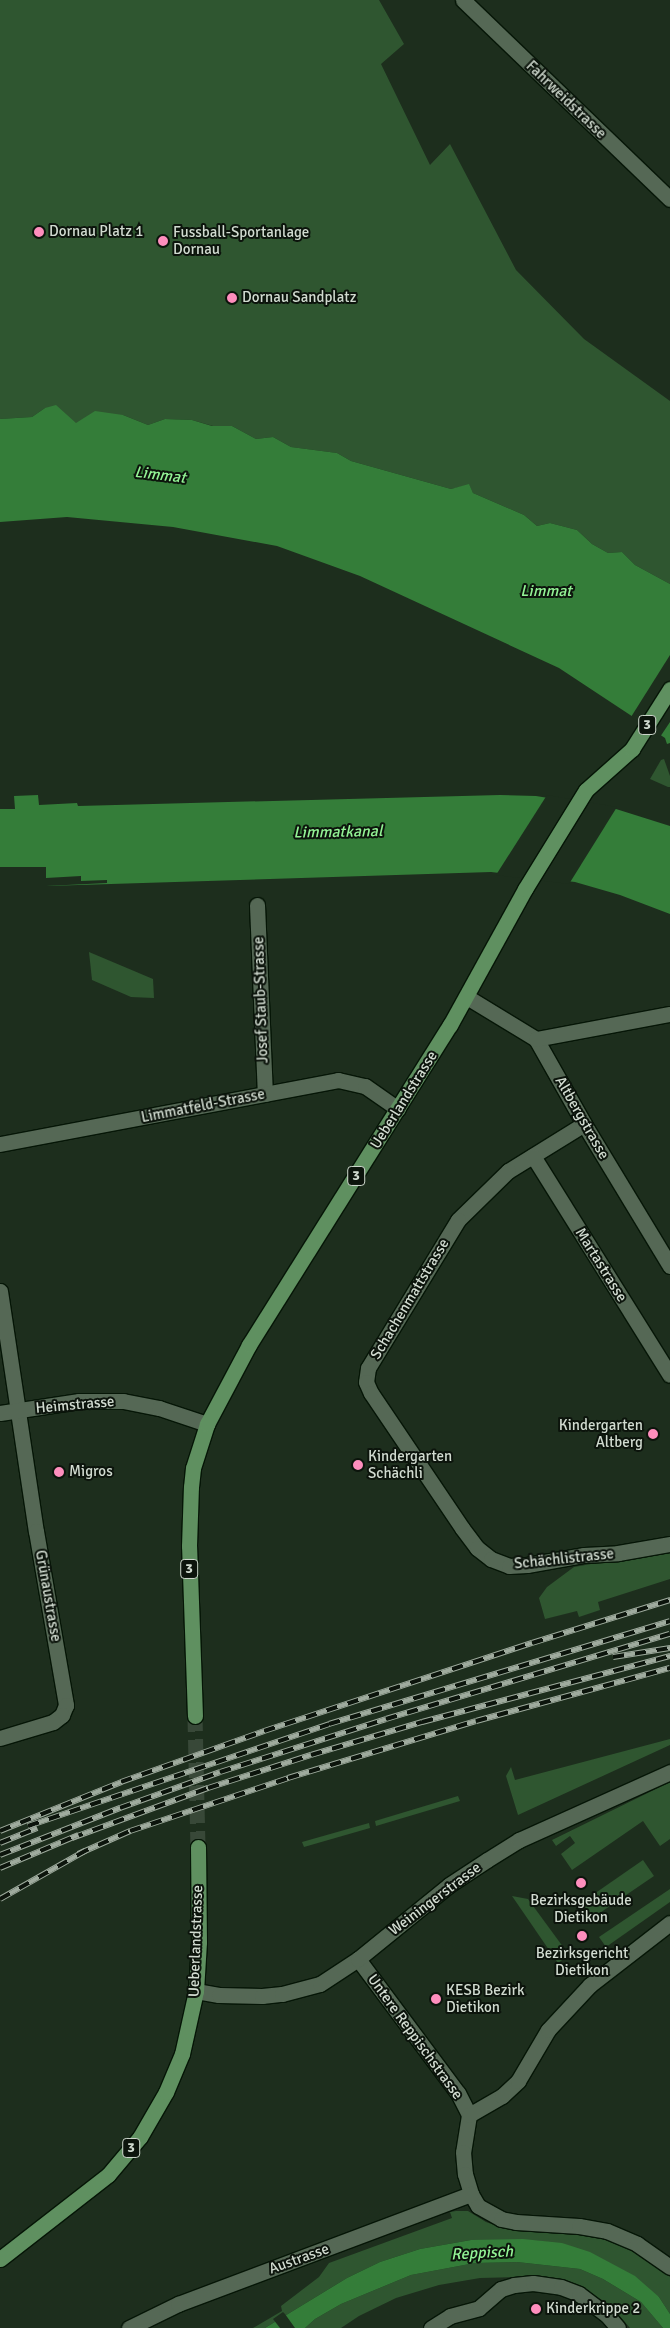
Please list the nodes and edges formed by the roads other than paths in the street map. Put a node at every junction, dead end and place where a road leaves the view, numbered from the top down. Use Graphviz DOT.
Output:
graph roads {
  1 [pos="464,0"];
  2 [pos="670,199"];
  3 [pos="670,688"];
  4 [pos="257,905"];
  5 [pos="467,997"];
  6 [pos="668,1018"];
  7 [pos="536,1038"];
  8 [pos="265,1094"];
  9 [pos="398,1109"];
  10 [pos="584,1124"];
  11 [pos="0,1144"];
  12 [pos="533,1156"];
  13 [pos="670,1266"];
  14 [pos="0,1291"];
  15 [pos="670,1374"];
  16 [pos="18,1410"];
  17 [pos="0,1413"];
  18 [pos="207,1424"];
  19 [pos="452,1512"];
  20 [pos="670,1544"];
  21 [pos="195,1716"];
  22 [pos="0,1738"];
  23 [pos="670,1772"];
  24 [pos="198,1847"];
  25 [pos="670,1923"];
  26 [pos="358,1959"];
  27 [pos="196,1991"];
  28 [pos="469,2116"];
  29 [pos="471,2194"];
  30 [pos="0,2259"];
  31 [pos="670,2267"];
  32 [pos="129,2328"];
  33 [pos="431,2328"];
  34 [pos="618,2328"];
  1 -- 2 [label="street, Fahrweidstrasse"];
  3 -- 5 [label="main road, Ueberlandstrasse / 3"];
  4 -- 8 [label="street, Josef Staub-Strasse"];
  5 -- 7 [label="street"];
  5 -- 9 [label="main road, Ueberlandstrasse / 3"];
  6 -- 7 [label="street"];
  7 -- 10 [label="street, Altbergstrasse"];
  8 -- 9 [label="street, Limmatfeld-Strasse"];
  8 -- 11 [label="street, Limmatfeld-Strasse"];
  9 -- 18 [label="main road, Ueberlandstrasse / 3"];
  10 -- 12 [label="street, Schachenmattstrasse"];
  10 -- 13 [label="street, Altbergstrasse"];
  12 -- 15 [label="street, Martastrasse"];
  12 -- 19 [label="street, Schachenmattstrasse"];
  14 -- 16 [label="street, Grünaustrasse"];
  16 -- 17 [label="street, Heimstrasse"];
  16 -- 18 [label="street, Heimstrasse"];
  16 -- 22 [label="street, Grünaustrasse"];
  18 -- 21 [label="main road, Ueberlandstrasse / 3"];
  19 -- 20 [label="street, Schächlistrasse"];
  23 -- 26 [label="street, Weiningerstrasse"];
  24 -- 27 [label="main road, Ueberlandstrasse / 3"];
  25 -- 28 [label="street"];
  26 -- 27 [label="street, Weiningerstrasse"];
  26 -- 28 [label="street, Untere Reppischstrasse"];
  27 -- 30 [label="main road, Ueberlandstrasse / 3"];
  28 -- 29 [label="street, Untere Reppischstrasse"];
  29 -- 31 [label="street, Untere Reppischstrasse"];
  29 -- 32 [label="street, Austrasse"];
  33 -- 34 [label="street"];
}
